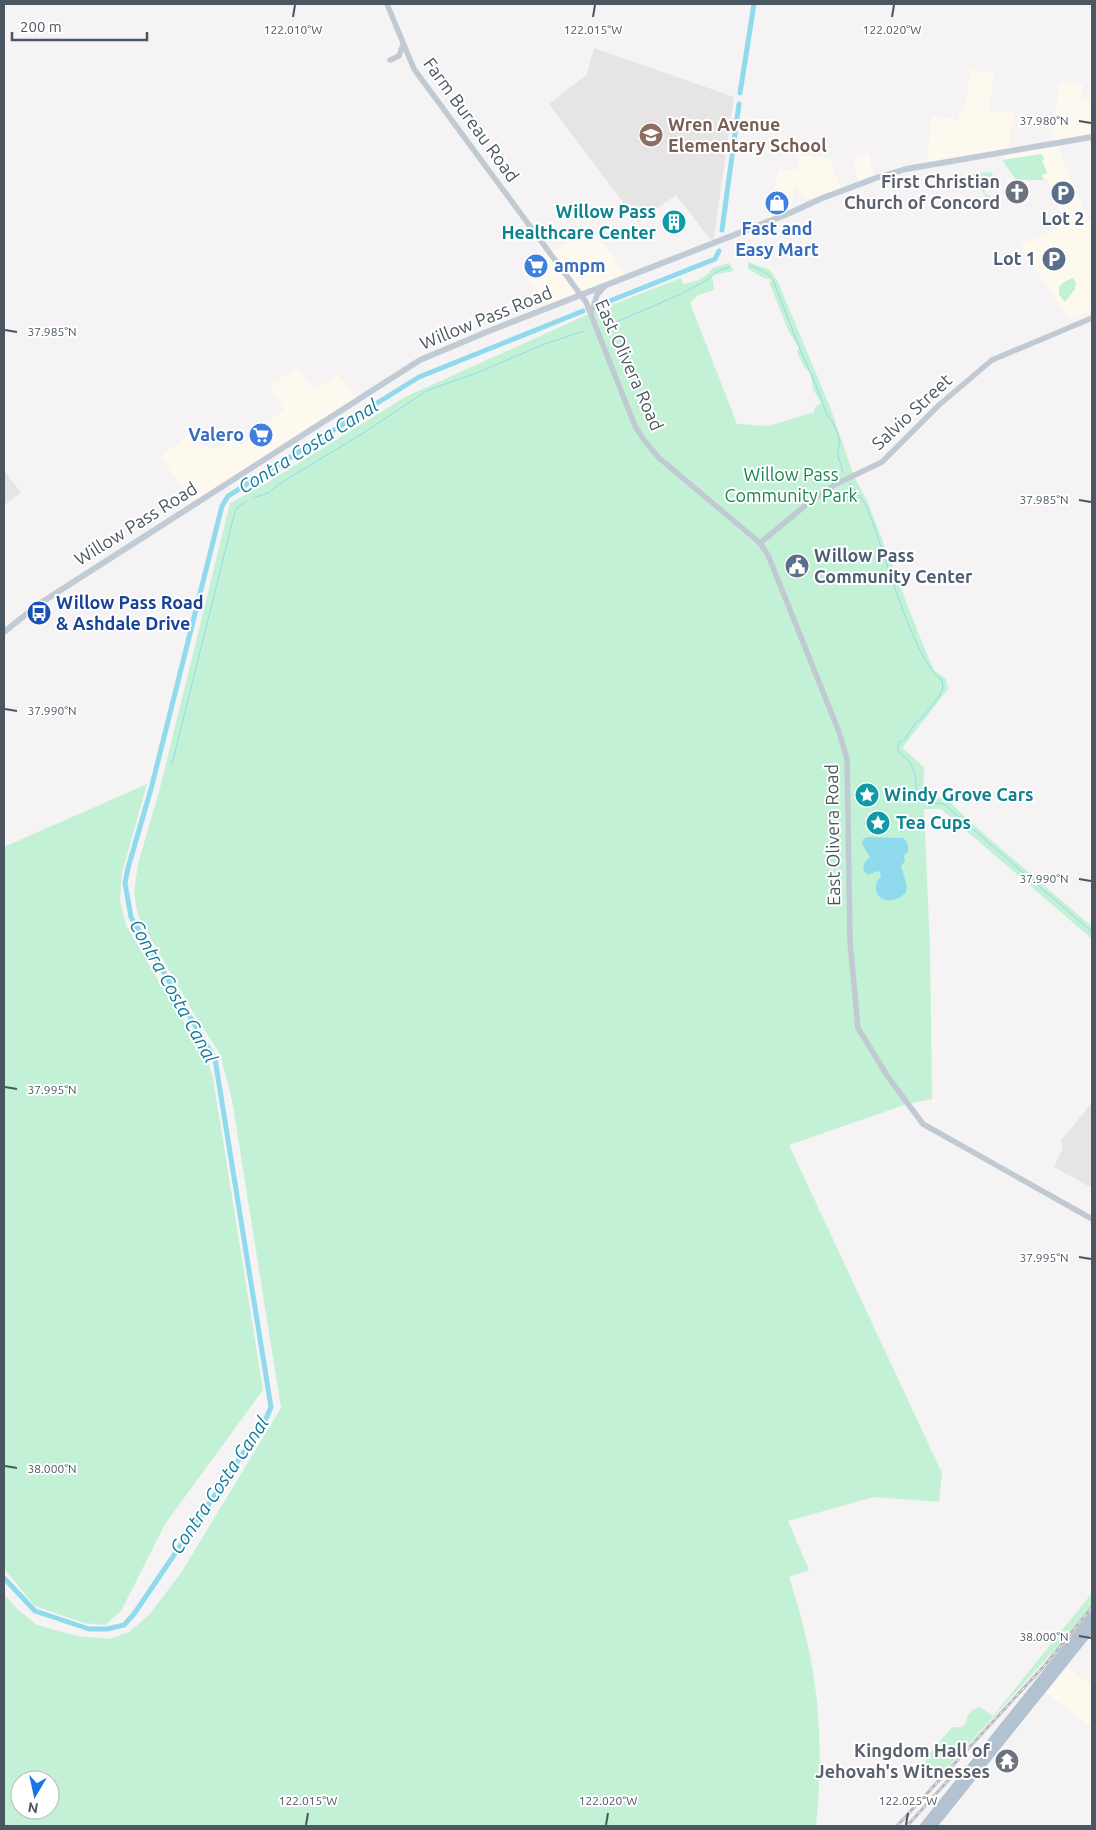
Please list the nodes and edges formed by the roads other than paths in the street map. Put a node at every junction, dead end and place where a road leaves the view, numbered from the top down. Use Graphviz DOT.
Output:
graph roads {
  1 [pos="387,4"];
  2 [pos="403,44"];
  3 [pos="390,60"];
  4 [pos="1092,137"];
  5 [pos="605,286"];
  6 [pos="581,295"];
  7 [pos="591,312"];
  8 [pos="1092,318"];
  9 [pos="760,542"];
  10 [pos="4,632"];
  11 [pos="1092,1219"];
  12 [pos="1092,1616"];
  13 [pos="1092,1628"];
  14 [pos="924,1826"];
  15 [pos="933,1826"];
  1 -- 2 [label="street, Farm Bureau Road"];
  2 -- 3 [label="street"];
  2 -- 6 [label="street, Farm Bureau Road"];
  4 -- 5 [label="main road, Willow Pass Road"];
  5 -- 6 [label="main road, Willow Pass Road"];
  5 -- 7 [label="street"];
  6 -- 7 [label="street, East Olivera Road"];
  6 -- 10 [label="main road, Willow Pass Road"];
  7 -- 9 [label="street, East Olivera Road"];
  8 -- 9 [label="street, Salvio Street"];
  9 -- 11 [label="street, East Olivera Road"];
  12 -- 14 [label="main road"];
  13 -- 15 [label="main road"];
}
